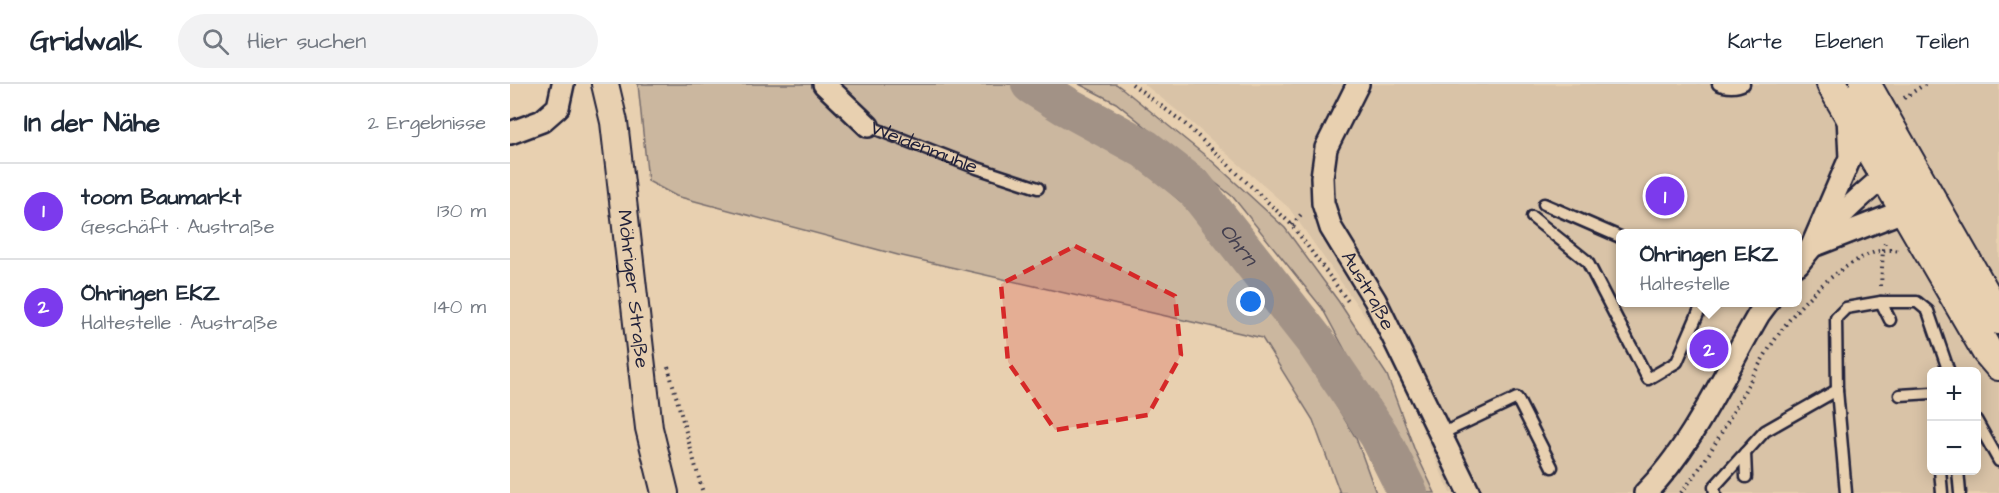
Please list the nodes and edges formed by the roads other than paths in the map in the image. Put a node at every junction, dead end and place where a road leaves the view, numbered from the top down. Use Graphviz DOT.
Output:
graph roads {
  1 [pos="563,84"];
  2 [pos="605,84"];
  3 [pos="824,84"];
  4 [pos="1358,84"];
  5 [pos="1719,84"];
  6 [pos="1744,84"];
  7 [pos="1832,84"];
  8 [pos="1865,84"];
  9 [pos="1848,111"];
  10 [pos="868,126"];
  11 [pos="510,132"];
  12 [pos="1897,168"];
  13 [pos="1038,188"];
  14 [pos="1918,203"];
  15 [pos="1544,204"];
  16 [pos="1532,217"];
  17 [pos="1616,235"];
  18 [pos="1812,246"];
  19 [pos="1802,258"];
  20 [pos="1881,302"];
  21 [pos="1701,307"];
  22 [pos="1764,307"];
  23 [pos="1999,319"];
  24 [pos="1890,320"];
  25 [pos="1999,365"];
  26 [pos="1948,367"];
  27 [pos="1837,390"];
  28 [pos="1927,393"];
  29 [pos="1900,394"];
  30 [pos="1978,421"];
  31 [pos="1441,434"];
  32 [pos="1745,453"];
  33 [pos="1999,460"];
  34 [pos="1552,467"];
  35 [pos="1940,475"];
  36 [pos="1958,475"];
  37 [pos="1746,477"];
  38 [pos="665,493"];
  39 [pos="1469,493"];
  40 [pos="1645,493"];
  41 [pos="1715,493"];
  42 [pos="1846,493"];
  43 [pos="1942,493"];
  44 [pos="1960,493"];
  1 -- 11 [label="street"];
  2 -- 38 [label="street, Möhriger Straße"];
  3 -- 10 [label="street, Weidenmühle"];
  4 -- 31 [label="street, Austraße"];
  5 -- 6 [label="lane"];
  7 -- 9 [label="main road"];
  8 -- 12 [label="main road"];
  9 -- 12 [label="main road"];
  9 -- 18 [label="street"];
  10 -- 13 [label="lane, Weidenmühle"];
  12 -- 14 [label="main road"];
  12 -- 18 [label="street"];
  14 -- 18 [label="street"];
  14 -- 23 [label="main road"];
  14 -- 25 [label="main road"];
  15 -- 17 [label="lane"];
  16 -- 21 [label="lane"];
  18 -- 19 [label="street"];
  20 -- 24 [label="lane"];
  20 -- 26 [label="lane"];
  20 -- 27 [label="lane"];
  22 -- 40 [label="street"];
  27 -- 32 [label="lane"];
  27 -- 42 [label="lane"];
  28 -- 29 [label="lane"];
  30 -- 33 [label="lane"];
  31 -- 34 [label="lane"];
  31 -- 39 [label="street, Austraße"];
  32 -- 37 [label="lane"];
  32 -- 41 [label="lane"];
  35 -- 43 [label="lane"];
  36 -- 44 [label="lane"];
}
